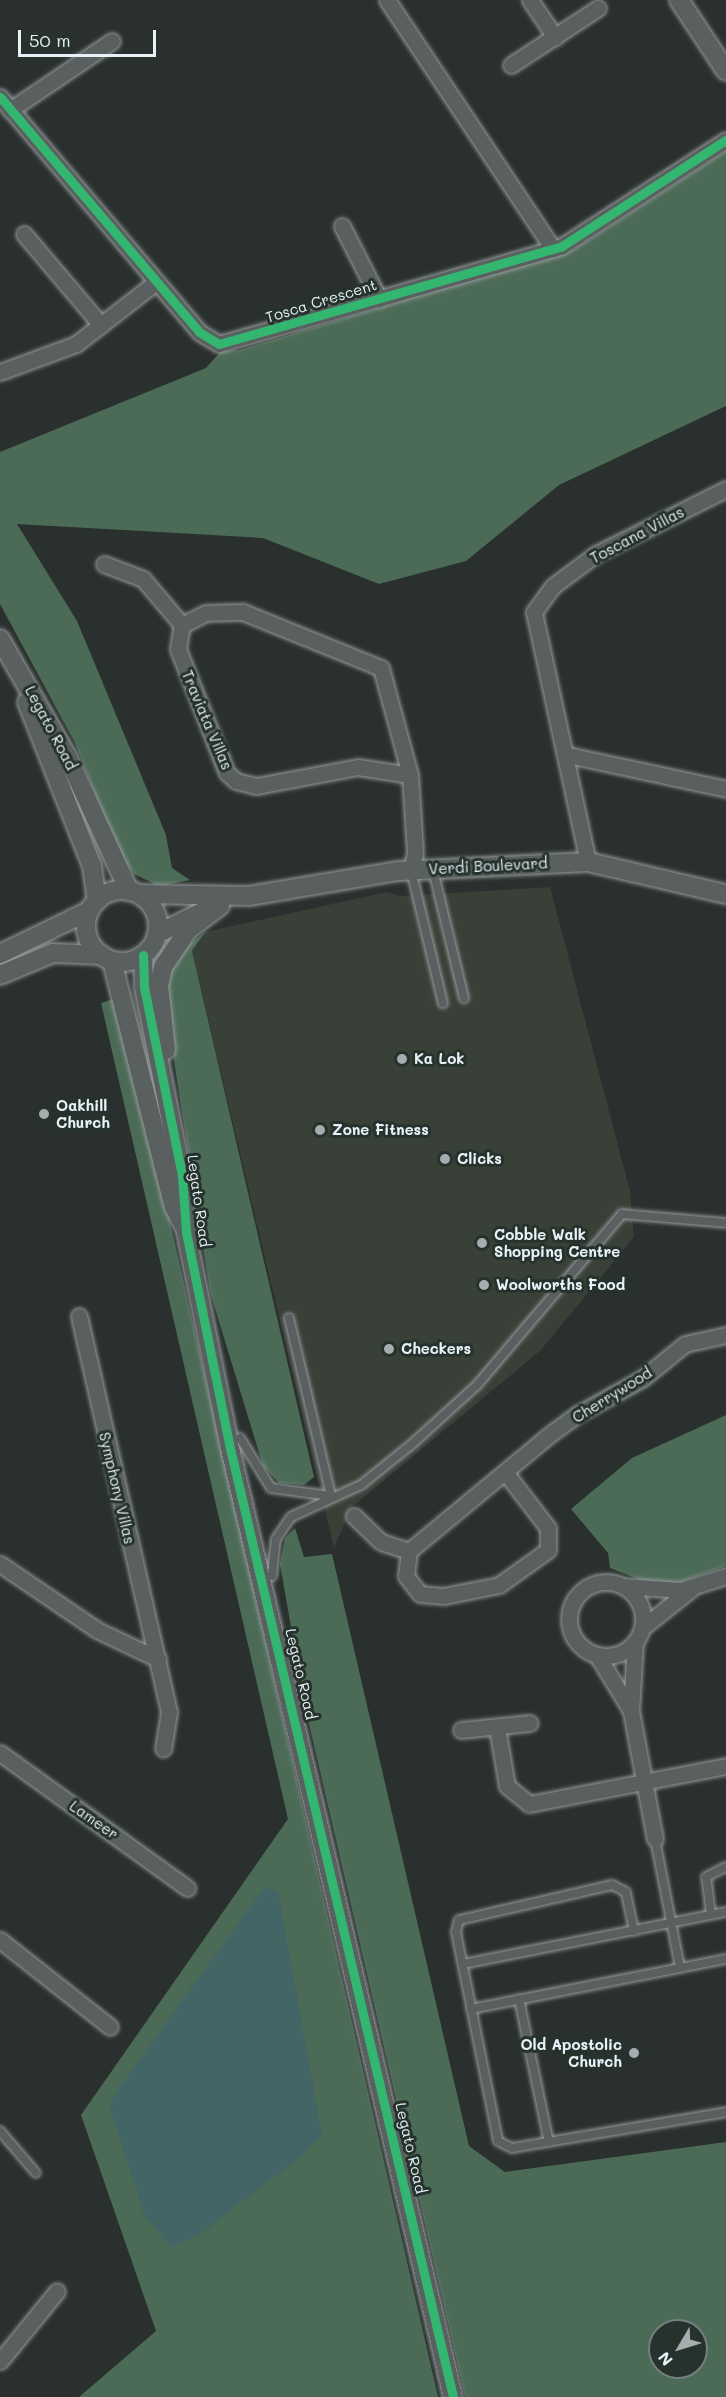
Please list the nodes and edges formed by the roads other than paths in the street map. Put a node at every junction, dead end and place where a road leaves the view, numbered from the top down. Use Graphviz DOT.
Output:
graph roads {
  1 [pos="387,0"];
  2 [pos="530,0"];
  3 [pos="679,0"];
  4 [pos="598,8"];
  5 [pos="555,37"];
  6 [pos="112,41"];
  7 [pos="511,65"];
  8 [pos="726,71"];
  9 [pos="0,97"];
  10 [pos="10,110"];
  11 [pos="726,140"];
  12 [pos="342,226"];
  13 [pos="24,234"];
  14 [pos="553,249"];
  15 [pos="156,282"];
  16 [pos="379,299"];
  17 [pos="101,325"];
  18 [pos="0,372"];
  19 [pos="726,489"];
  20 [pos="104,564"];
  21 [pos="182,626"];
  22 [pos="0,639"];
  23 [pos="15,666"];
  24 [pos="568,755"];
  25 [pos="410,775"];
  26 [pos="726,789"];
  27 [pos="413,861"];
  28 [pos="588,862"];
  29 [pos="433,868"];
  30 [pos="134,892"];
  31 [pos="726,894"];
  32 [pos="249,896"];
  33 [pos="93,906"];
  34 [pos="220,906"];
  35 [pos="157,934"];
  36 [pos="0,954"];
  37 [pos="143,955"];
  38 [pos="107,958"];
  39 [pos="0,975"];
  40 [pos="464,998"];
  41 [pos="443,1003"];
  42 [pos="166,1090"];
  43 [pos="726,1222"];
  44 [pos="186,1232"];
  45 [pos="79,1316"];
  46 [pos="289,1318"];
  47 [pos="726,1335"];
  48 [pos="215,1371"];
  49 [pos="240,1438"];
  50 [pos="506,1473"];
  51 [pos="331,1496"];
  52 [pos="354,1516"];
  53 [pos="408,1551"];
  54 [pos="0,1563"];
  55 [pos="272,1576"];
  56 [pos="726,1576"];
  57 [pos="621,1585"];
  58 [pos="693,1588"];
  59 [pos="273,1619"];
  60 [pos="643,1627"];
  61 [pos="635,1642"];
  62 [pos="597,1655"];
  63 [pos="158,1659"];
  64 [pos="631,1711"];
  65 [pos="530,1723"];
  66 [pos="497,1727"];
  67 [pos="461,1730"];
  68 [pos="163,1749"];
  69 [pos="0,1754"];
  70 [pos="726,1766"];
  71 [pos="643,1781"];
  72 [pos="656,1839"];
  73 [pos="726,1867"];
  74 [pos="186,1888"];
  75 [pos="726,1912"];
  76 [pos="711,1915"];
  77 [pos="671,1923"];
  78 [pos="634,1930"];
  79 [pos="0,1940"];
  80 [pos="726,1959"];
  81 [pos="463,1964"];
  82 [pos="680,1968"];
  83 [pos="519,1999"];
  84 [pos="471,2008"];
  85 [pos="110,2027"];
  86 [pos="726,2112"];
  87 [pos="0,2131"];
  88 [pos="549,2142"];
  89 [pos="36,2173"];
  90 [pos="57,2291"];
  91 [pos="0,2361"];
  92 [pos="453,2397"];
  1 -- 14 [label="street"];
  2 -- 5 [label="street"];
  3 -- 8 [label="street"];
  4 -- 5 [label="street"];
  5 -- 7 [label="street"];
  6 -- 10 [label="street"];
  9 -- 10 [label="street, Tosca Crescent"];
  10 -- 15 [label="street, Tosca Crescent"];
  11 -- 14 [label="street, Tosca Crescent"];
  12 -- 16 [label="street, Tosca Crescent"];
  13 -- 17 [label="street"];
  14 -- 16 [label="street, Tosca Crescent"];
  15 -- 16 [label="street, Tosca Crescent"];
  15 -- 17 [label="street"];
  17 -- 18 [label="street"];
  19 -- 24 [label="street, Toscana Villas"];
  20 -- 21 [label="street"];
  21 -- 25 [label="street"];
  21 -- 25 [label="street, Traviata Villas"];
  22 -- 23 [label="street, Legato Road"];
  23 -- 30 [label="street, Legato Road"];
  23 -- 33 [label="street, Legato Road"];
  24 -- 26 [label="street"];
  24 -- 28 [label="street, Toscana Villas"];
  25 -- 27 [label="street"];
  27 -- 29 [label="street, Verdi Boulevard"];
  27 -- 32 [label="street, Verdi Boulevard"];
  27 -- 41 [label="lane"];
  28 -- 29 [label="street, Verdi Boulevard"];
  28 -- 31 [label="street, Verdi Boulevard"];
  29 -- 40 [label="lane"];
  30 -- 32 [label="street, Verdi Boulevard"];
  30 -- 33 [label="street"];
  30 -- 35 [label="street"];
  32 -- 34 [label="street, Verdi Boulevard"];
  33 -- 36 [label="street"];
  33 -- 38 [label="street"];
  34 -- 35 [label="street, Verdi Boulevard"];
  34 -- 42 [label="street"];
  35 -- 37 [label="street"];
  37 -- 38 [label="street"];
  37 -- 42 [label="street, Legato Road"];
  38 -- 39 [label="street"];
  38 -- 44 [label="street, Legato Road"];
  42 -- 44 [label="street, Legato Road"];
  43 -- 51 [label="lane"];
  44 -- 48 [label="street, Legato Road"];
  45 -- 63 [label="street, Symphony Villas"];
  46 -- 51 [label="lane"];
  47 -- 50 [label="street, Cherrywood"];
  48 -- 49 [label="street, Legato Road"];
  48 -- 59 [label="street, Legato Road"];
  49 -- 51 [label="lane"];
  49 -- 55 [label="street, Legato Road"];
  50 -- 53 [label="street, Cherrywood"];
  50 -- 53 [label="street"];
  51 -- 55 [label="lane"];
  52 -- 53 [label="street"];
  54 -- 63 [label="street"];
  55 -- 59 [label="street, Legato Road"];
  56 -- 58 [label="street"];
  57 -- 58 [label="street"];
  57 -- 60 [label="street"];
  57 -- 62 [label="street"];
  58 -- 60 [label="street"];
  59 -- 92 [label="street, Legato Road"];
  60 -- 61 [label="street"];
  61 -- 62 [label="street"];
  61 -- 64 [label="street"];
  62 -- 64 [label="street"];
  63 -- 68 [label="street, Symphony Villas"];
  64 -- 71 [label="street"];
  65 -- 66 [label="street"];
  66 -- 67 [label="street"];
  66 -- 71 [label="street"];
  69 -- 74 [label="street, Lameer"];
  70 -- 71 [label="street"];
  71 -- 72 [label="street"];
  72 -- 77 [label="lane"];
  73 -- 76 [label="lane"];
  75 -- 76 [label="lane"];
  76 -- 77 [label="lane"];
  77 -- 78 [label="lane"];
  77 -- 82 [label="lane"];
  78 -- 81 [label="lane"];
  78 -- 81 [label="lane"];
  79 -- 85 [label="street"];
  80 -- 82 [label="lane"];
  81 -- 84 [label="lane"];
  82 -- 83 [label="lane"];
  83 -- 84 [label="lane"];
  83 -- 88 [label="lane"];
  84 -- 88 [label="lane"];
  86 -- 88 [label="lane"];
  87 -- 89 [label="lane"];
  90 -- 91 [label="street"];
}
